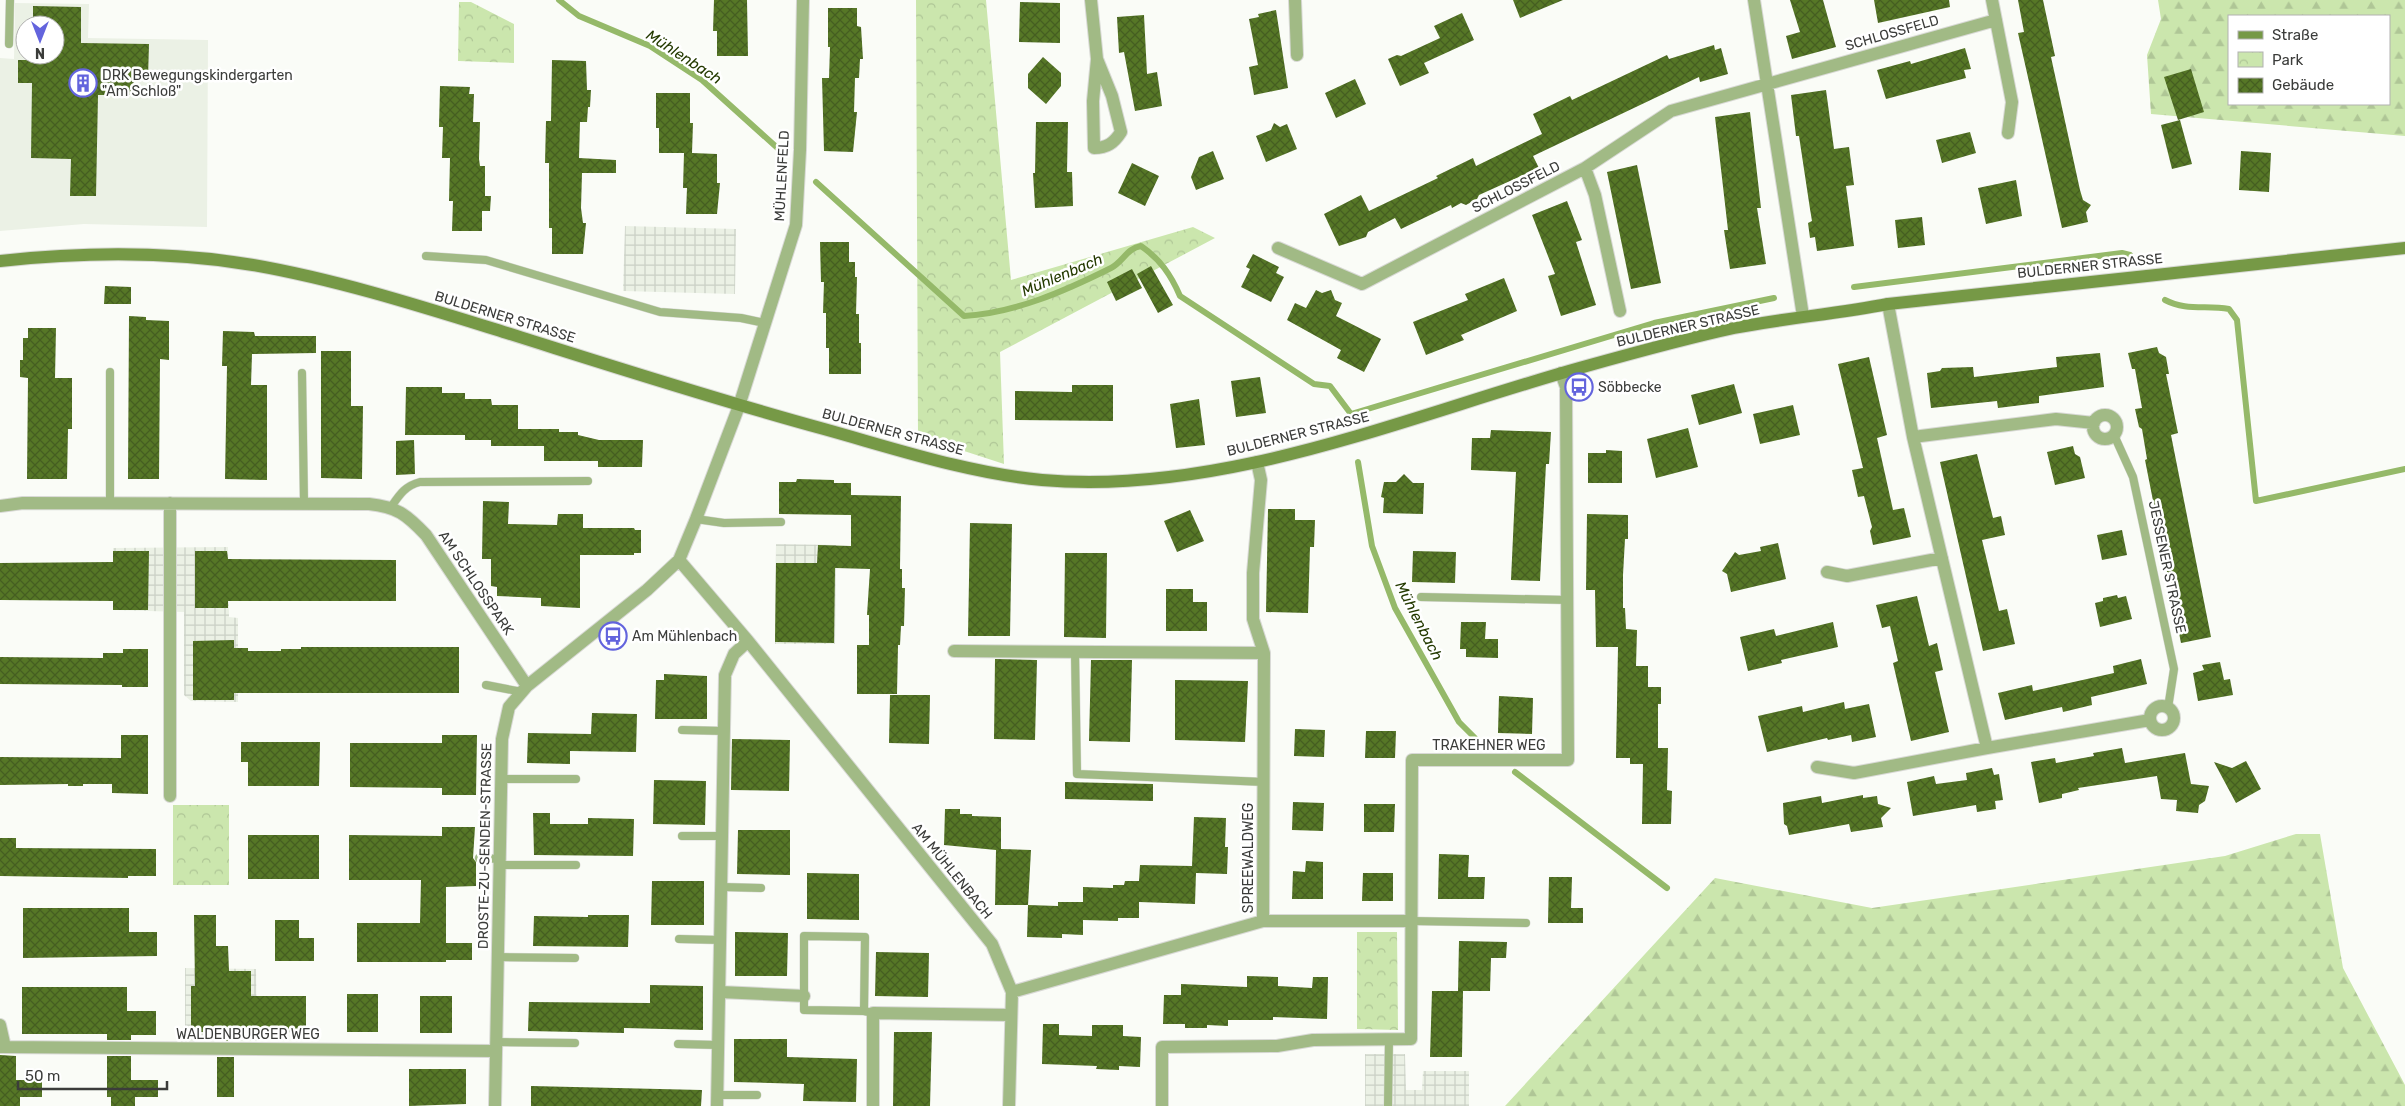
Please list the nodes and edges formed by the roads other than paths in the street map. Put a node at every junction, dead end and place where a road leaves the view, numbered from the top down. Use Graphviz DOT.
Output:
graph roads {
  1 [pos="10,0"];
  2 [pos="802,0"];
  3 [pos="1091,0"];
  4 [pos="1294,0"];
  5 [pos="1754,0"];
  6 [pos="1992,0"];
  7 [pos="1996,20"];
  8 [pos="9,44"];
  9 [pos="1297,55"];
  10 [pos="1097,58"];
  11 [pos="1768,84"];
  12 [pos="2008,134"];
  13 [pos="1586,168"];
  14 [pos="1278,248"];
  15 [pos="2405,248"];
  16 [pos="426,256"];
  17 [pos="0,261"];
  18 [pos="1888,304"];
  19 [pos="1620,311"];
  20 [pos="1803,316"];
  21 [pos="765,323"];
  22 [pos="110,372"];
  23 [pos="302,373"];
  24 [pos="1562,373"];
  25 [pos="739,406"];
  26 [pos="2094,423"];
  27 [pos="2114,435"];
  28 [pos="1913,436"];
  29 [pos="1257,462"];
  30 [pos="588,481"];
  31 [pos="110,502"];
  32 [pos="170,502"];
  33 [pos="304,503"];
  34 [pos="0,506"];
  35 [pos="391,506"];
  36 [pos="696,519"];
  37 [pos="781,522"];
  38 [pos="1942,558"];
  39 [pos="678,560"];
  40 [pos="1827,572"];
  41 [pos="1421,597"];
  42 [pos="1568,600"];
  43 [pos="748,641"];
  44 [pos="954,651"];
  45 [pos="1075,652"];
  46 [pos="1264,653"];
  47 [pos="486,685"];
  48 [pos="525,689"];
  49 [pos="2168,708"];
  50 [pos="2150,720"];
  51 [pos="682,730"];
  52 [pos="724,731"];
  53 [pos="1987,748"];
  54 [pos="1817,767"];
  55 [pos="502,779"];
  56 [pos="576,779"];
  57 [pos="1264,782"];
  58 [pos="170,796"];
  59 [pos="682,836"];
  60 [pos="722,836"];
  61 [pos="479,858"];
  62 [pos="500,862"];
  63 [pos="576,865"];
  64 [pos="722,888"];
  65 [pos="761,888"];
  66 [pos="1263,921"];
  67 [pos="1411,921"];
  68 [pos="1526,923"];
  69 [pos="679,939"];
  70 [pos="721,940"];
  71 [pos="497,957"];
  72 [pos="575,958"];
  73 [pos="720,992"];
  74 [pos="1012,992"];
  75 [pos="804,996"];
  76 [pos="869,1012"];
  77 [pos="1011,1015"];
  78 [pos="0,1025"];
  79 [pos="1389,1039"];
  80 [pos="575,1043"];
  81 [pos="678,1044"];
  82 [pos="718,1045"];
  83 [pos="496,1046"];
  84 [pos="3,1047"];
  85 [pos="757,1095"];
  86 [pos="717,1100"];
  87 [pos="495,1106"];
  88 [pos="873,1106"];
  89 [pos="1009,1106"];
  90 [pos="1162,1106"];
  91 [pos="1388,1106"];
  1 -- 8 [label="lane"];
  2 -- 21 [label="street, MÜHLENFELD"];
  3 -- 10 [label="street"];
  4 -- 9 [label="street"];
  5 -- 11 [label="street"];
  6 -- 7 [label="street"];
  7 -- 11 [label="street, SCHLOSSFELD"];
  7 -- 12 [label="street"];
  10 -- 10 [label="street"];
  11 -- 13 [label="street, SCHLOSSFELD"];
  11 -- 20 [label="street"];
  13 -- 14 [label="street, SCHLOSSFELD"];
  13 -- 19 [label="street"];
  15 -- 18 [label="street, BULDERNER STRASSE"];
  16 -- 21 [label="lane"];
  17 -- 25 [label="street, BULDERNER STRASSE"];
  18 -- 20 [label="street, BULDERNER STRASSE"];
  18 -- 28 [label="street"];
  20 -- 24 [label="street, BULDERNER STRASSE"];
  21 -- 25 [label="street, MÜHLENFELD"];
  22 -- 31 [label="lane"];
  23 -- 33 [label="lane"];
  24 -- 29 [label="street, BULDERNER STRASSE"];
  24 -- 42 [label="street, TRAKEHNER WEG"];
  25 -- 29 [label="street, BULDERNER STRASSE"];
  25 -- 36 [label="street, DROSTE-ZU-SENDEN-STRASSE"];
  26 -- 27 [label="street"];
  26 -- 27 [label="street, JESSENER STRASSE"];
  26 -- 28 [label="street, JESSENER STRASSE"];
  27 -- 49 [label="lane, JESSENER STRASSE"];
  28 -- 38 [label="street"];
  29 -- 46 [label="street, SPREEWALDWEG"];
  30 -- 35 [label="lane"];
  31 -- 32 [label="street, AM SCHLOSSPARK"];
  31 -- 34 [label="street, AM SCHLOSSPARK"];
  32 -- 33 [label="street, AM SCHLOSSPARK"];
  32 -- 58 [label="street"];
  33 -- 35 [label="street, AM SCHLOSSPARK"];
  35 -- 48 [label="street, AM SCHLOSSPARK"];
  36 -- 37 [label="lane"];
  36 -- 39 [label="street, DROSTE-ZU-SENDEN-STRASSE"];
  38 -- 40 [label="street"];
  38 -- 53 [label="street"];
  39 -- 43 [label="street, AM MÜHLENBACH"];
  39 -- 48 [label="street, DROSTE-ZU-SENDEN-STRASSE"];
  41 -- 42 [label="lane"];
  42 -- 67 [label="street, TRAKEHNER WEG"];
  43 -- 52 [label="street"];
  43 -- 74 [label="street, AM MÜHLENBACH"];
  44 -- 45 [label="street"];
  45 -- 46 [label="street"];
  45 -- 57 [label="lane"];
  46 -- 57 [label="street, SPREEWALDWEG"];
  47 -- 48 [label="lane"];
  48 -- 55 [label="street, DROSTE-ZU-SENDEN-STRASSE"];
  49 -- 50 [label="street"];
  49 -- 50 [label="street, JESSENER STRASSE"];
  50 -- 53 [label="street"];
  51 -- 52 [label="lane"];
  52 -- 60 [label="street"];
  53 -- 54 [label="street"];
  55 -- 56 [label="lane"];
  55 -- 62 [label="street, DROSTE-ZU-SENDEN-STRASSE"];
  57 -- 66 [label="street, SPREEWALDWEG"];
  59 -- 60 [label="lane"];
  60 -- 64 [label="street"];
  61 -- 62 [label="lane"];
  62 -- 63 [label="lane"];
  62 -- 71 [label="street, DROSTE-ZU-SENDEN-STRASSE"];
  64 -- 65 [label="lane"];
  64 -- 70 [label="street"];
  66 -- 67 [label="street"];
  66 -- 74 [label="street, SPREEWALDWEG"];
  67 -- 68 [label="lane"];
  67 -- 79 [label="street, TRAKEHNER WEG"];
  69 -- 70 [label="lane"];
  70 -- 73 [label="street"];
  71 -- 72 [label="lane"];
  71 -- 83 [label="street, DROSTE-ZU-SENDEN-STRASSE"];
  73 -- 75 [label="street"];
  73 -- 82 [label="street"];
  74 -- 77 [label="street, AM MÜHLENBACH"];
  75 -- 76 [label="lane"];
  75 -- 76 [label="lane"];
  76 -- 77 [label="street"];
  76 -- 88 [label="street"];
  77 -- 89 [label="street, AM MÜHLENBACH"];
  78 -- 84 [label="street"];
  79 -- 90 [label="street, TRAKEHNER WEG"];
  79 -- 91 [label="lane"];
  80 -- 83 [label="lane"];
  81 -- 82 [label="lane"];
  82 -- 86 [label="street"];
  83 -- 84 [label="street, WALDENBURGER WEG"];
  83 -- 87 [label="street, DROSTE-ZU-SENDEN-STRASSE"];
  85 -- 86 [label="lane"];
}
